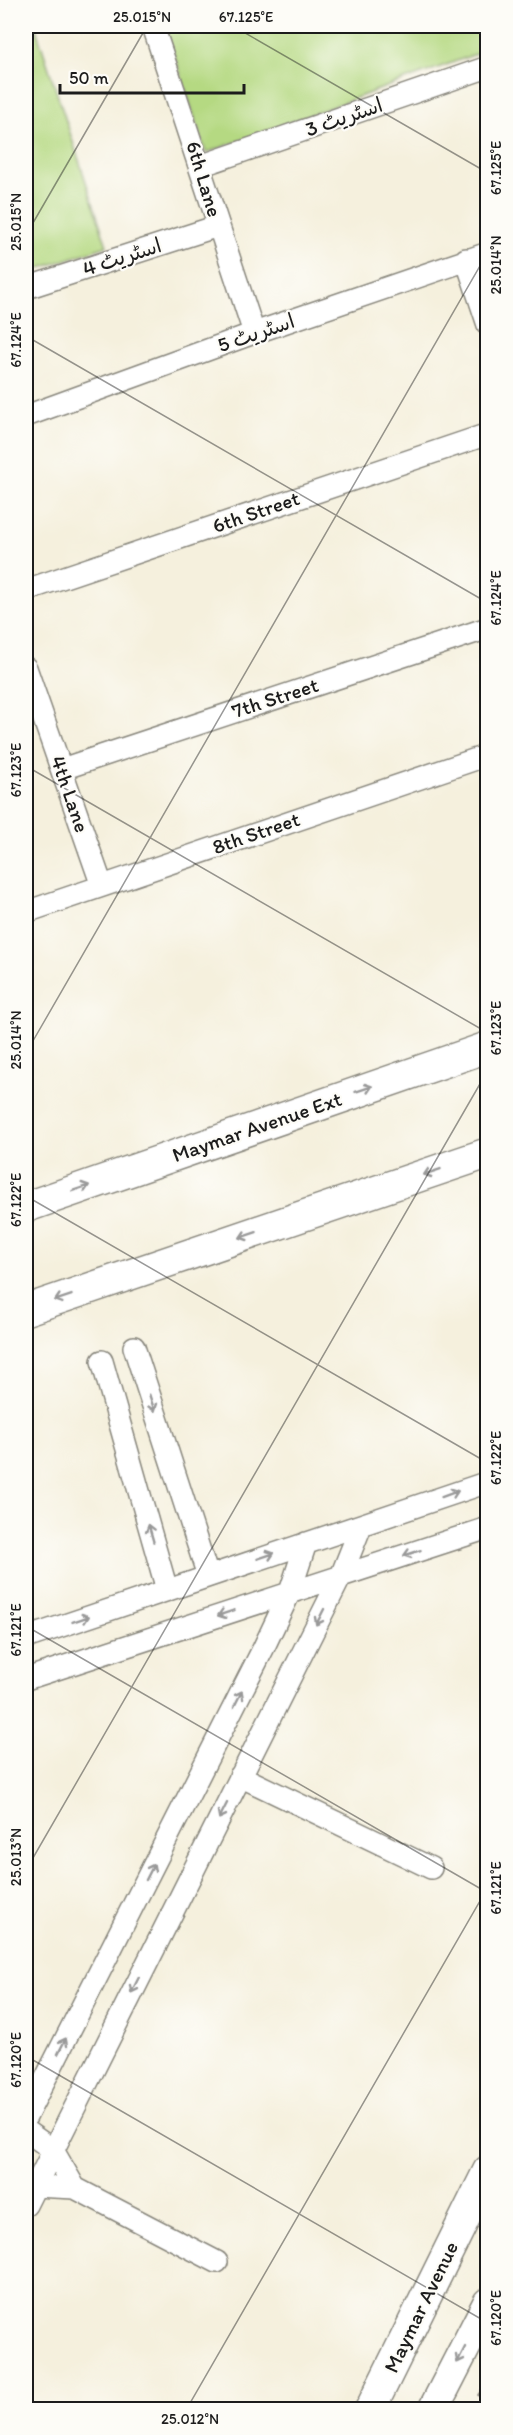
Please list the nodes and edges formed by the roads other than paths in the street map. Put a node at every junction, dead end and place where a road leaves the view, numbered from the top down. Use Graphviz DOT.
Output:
graph roads {
  1 [pos="153,26"];
  2 [pos="488,67"];
  3 [pos="200,166"];
  4 [pos="218,226"];
  5 [pos="488,254"];
  6 [pos="466,259"];
  7 [pos="26,288"];
  8 [pos="488,325"];
  9 [pos="254,333"];
  10 [pos="26,416"];
  11 [pos="488,434"];
  12 [pos="26,590"];
  13 [pos="488,628"];
  14 [pos="26,668"];
  15 [pos="488,755"];
  16 [pos="62,769"];
  17 [pos="102,886"];
  18 [pos="26,912"];
  19 [pos="488,1047"];
  20 [pos="488,1153"];
  21 [pos="26,1207"];
  22 [pos="26,1310"];
  23 [pos="134,1347"];
  24 [pos="102,1361"];
  25 [pos="488,1482"];
  26 [pos="361,1526"];
  27 [pos="488,1528"];
  28 [pos="306,1543"];
  29 [pos="208,1576"];
  30 [pos="341,1576"];
  31 [pos="168,1590"];
  32 [pos="290,1592"];
  33 [pos="26,1638"];
  34 [pos="26,1679"];
  35 [pos="240,1776"];
  36 [pos="431,1868"];
  37 [pos="26,2117"];
  38 [pos="26,2131"];
  39 [pos="53,2150"];
  40 [pos="488,2171"];
  41 [pos="75,2188"];
  42 [pos="28,2190"];
  43 [pos="217,2262"];
  44 [pos="488,2303"];
  45 [pos="370,2409"];
  46 [pos="433,2409"];
  1 -- 3 [label="street, 6th Lane"];
  2 -- 3 [label="street, اسٹریٹ 3"];
  3 -- 4 [label="street, 6th Lane"];
  4 -- 7 [label="street, اسٹریٹ 4"];
  4 -- 9 [label="street, 6th Lane"];
  5 -- 6 [label="street, اسٹریٹ 5"];
  6 -- 8 [label="street"];
  6 -- 9 [label="street, اسٹریٹ 5"];
  9 -- 10 [label="street, اسٹریٹ 5"];
  11 -- 12 [label="street, 6th Street"];
  13 -- 16 [label="street, 7th Street"];
  14 -- 16 [label="street, 4th Lane"];
  15 -- 17 [label="street, 8th Street"];
  16 -- 17 [label="street, 4th Lane"];
  17 -- 18 [label="street, 8th Street"];
  21 -- 19 [label="main road, Maymar Avenue Ext, one-way"];
  20 -- 22 [label="main road, one-way"];
  23 -- 29 [label="street, one-way"];
  31 -- 24 [label="street, one-way"];
  26 -- 25 [label="street, one-way"];
  26 -- 28 [label="street"];
  26 -- 30 [label="street"];
  27 -- 30 [label="street, one-way"];
  29 -- 28 [label="street, one-way"];
  28 -- 32 [label="street"];
  29 -- 31 [label="street"];
  30 -- 32 [label="street"];
  30 -- 35 [label="street, one-way"];
  33 -- 31 [label="street, one-way"];
  32 -- 34 [label="street, one-way"];
  37 -- 32 [label="street, one-way"];
  35 -- 36 [label="street"];
  35 -- 39 [label="street, one-way"];
  38 -- 39 [label="street"];
  39 -- 41 [label="street"];
  39 -- 42 [label="street"];
  40 -- 45 [label="main road, Maymar Avenue"];
  41 -- 42 [label="street"];
  41 -- 43 [label="street"];
  44 -- 46 [label="main road, one-way"];
}
